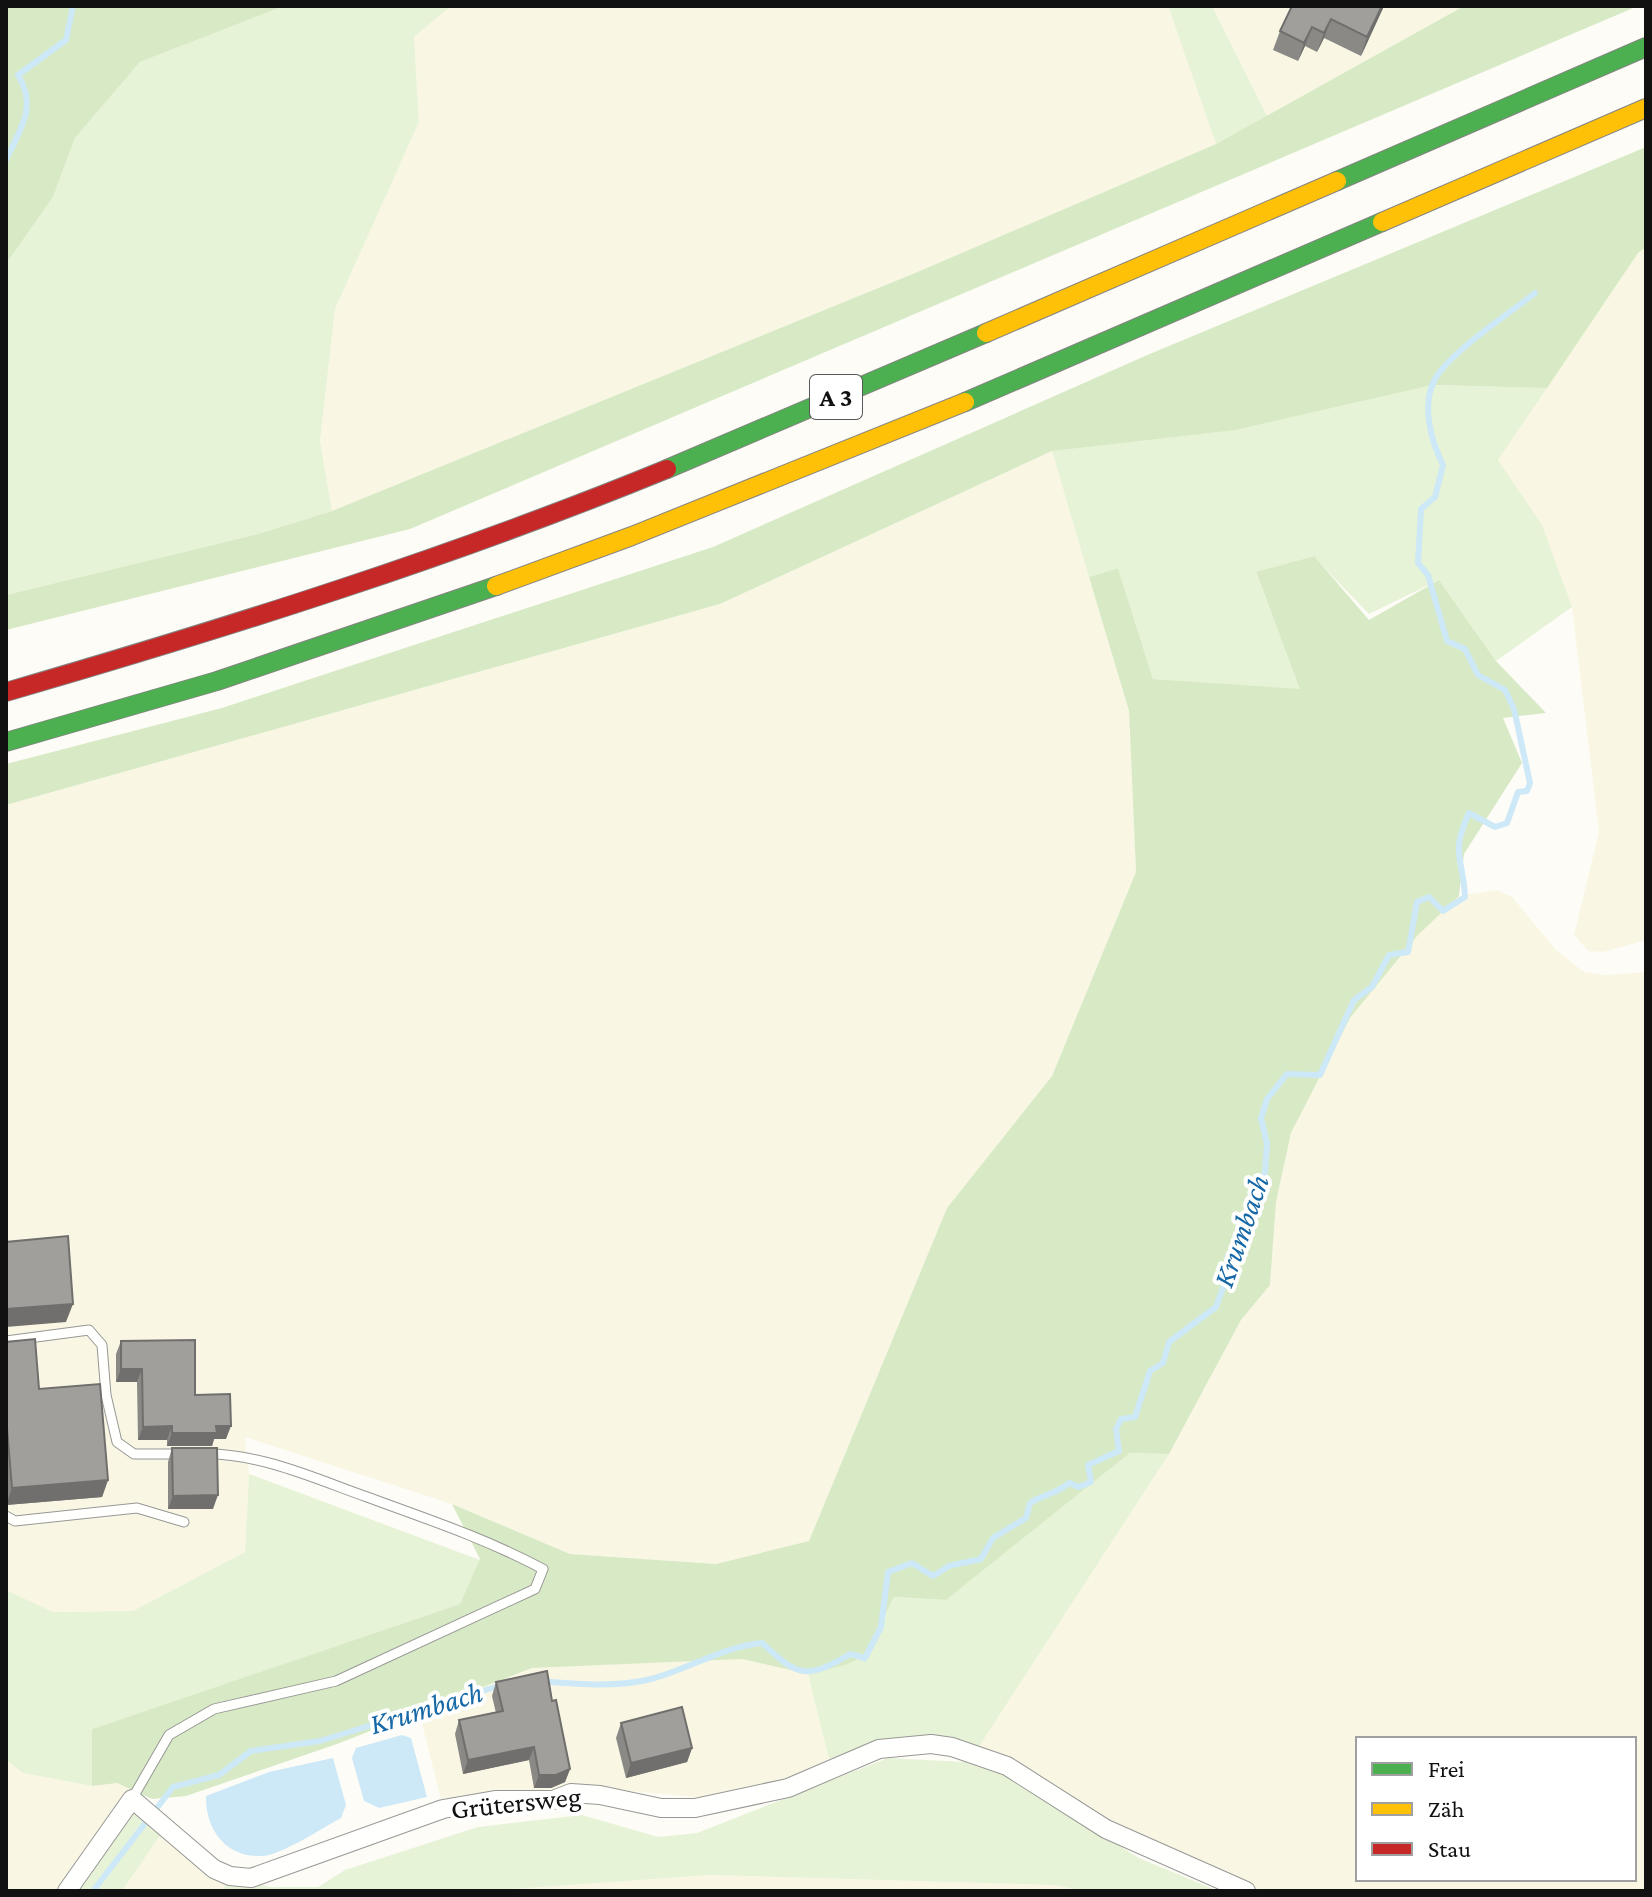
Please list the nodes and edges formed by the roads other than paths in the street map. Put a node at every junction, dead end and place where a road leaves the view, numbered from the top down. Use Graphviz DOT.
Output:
graph roads {
  1 [pos="1646,47"];
  2 [pos="1646,108"];
  3 [pos="6,692"];
  4 [pos="6,742"];
  5 [pos="6,1341"];
  6 [pos="6,1516"];
  7 [pos="184,1522"];
  8 [pos="137,1801"];
  9 [pos="67,1891"];
  10 [pos="1246,1891"];
  1 -- 3 [label="highway, A 3"];
  2 -- 4 [label="highway, A 3"];
  5 -- 8 [label="lane"];
  6 -- 7 [label="lane"];
  8 -- 9 [label="street"];
  8 -- 10 [label="street, Grütersweg"];
}
